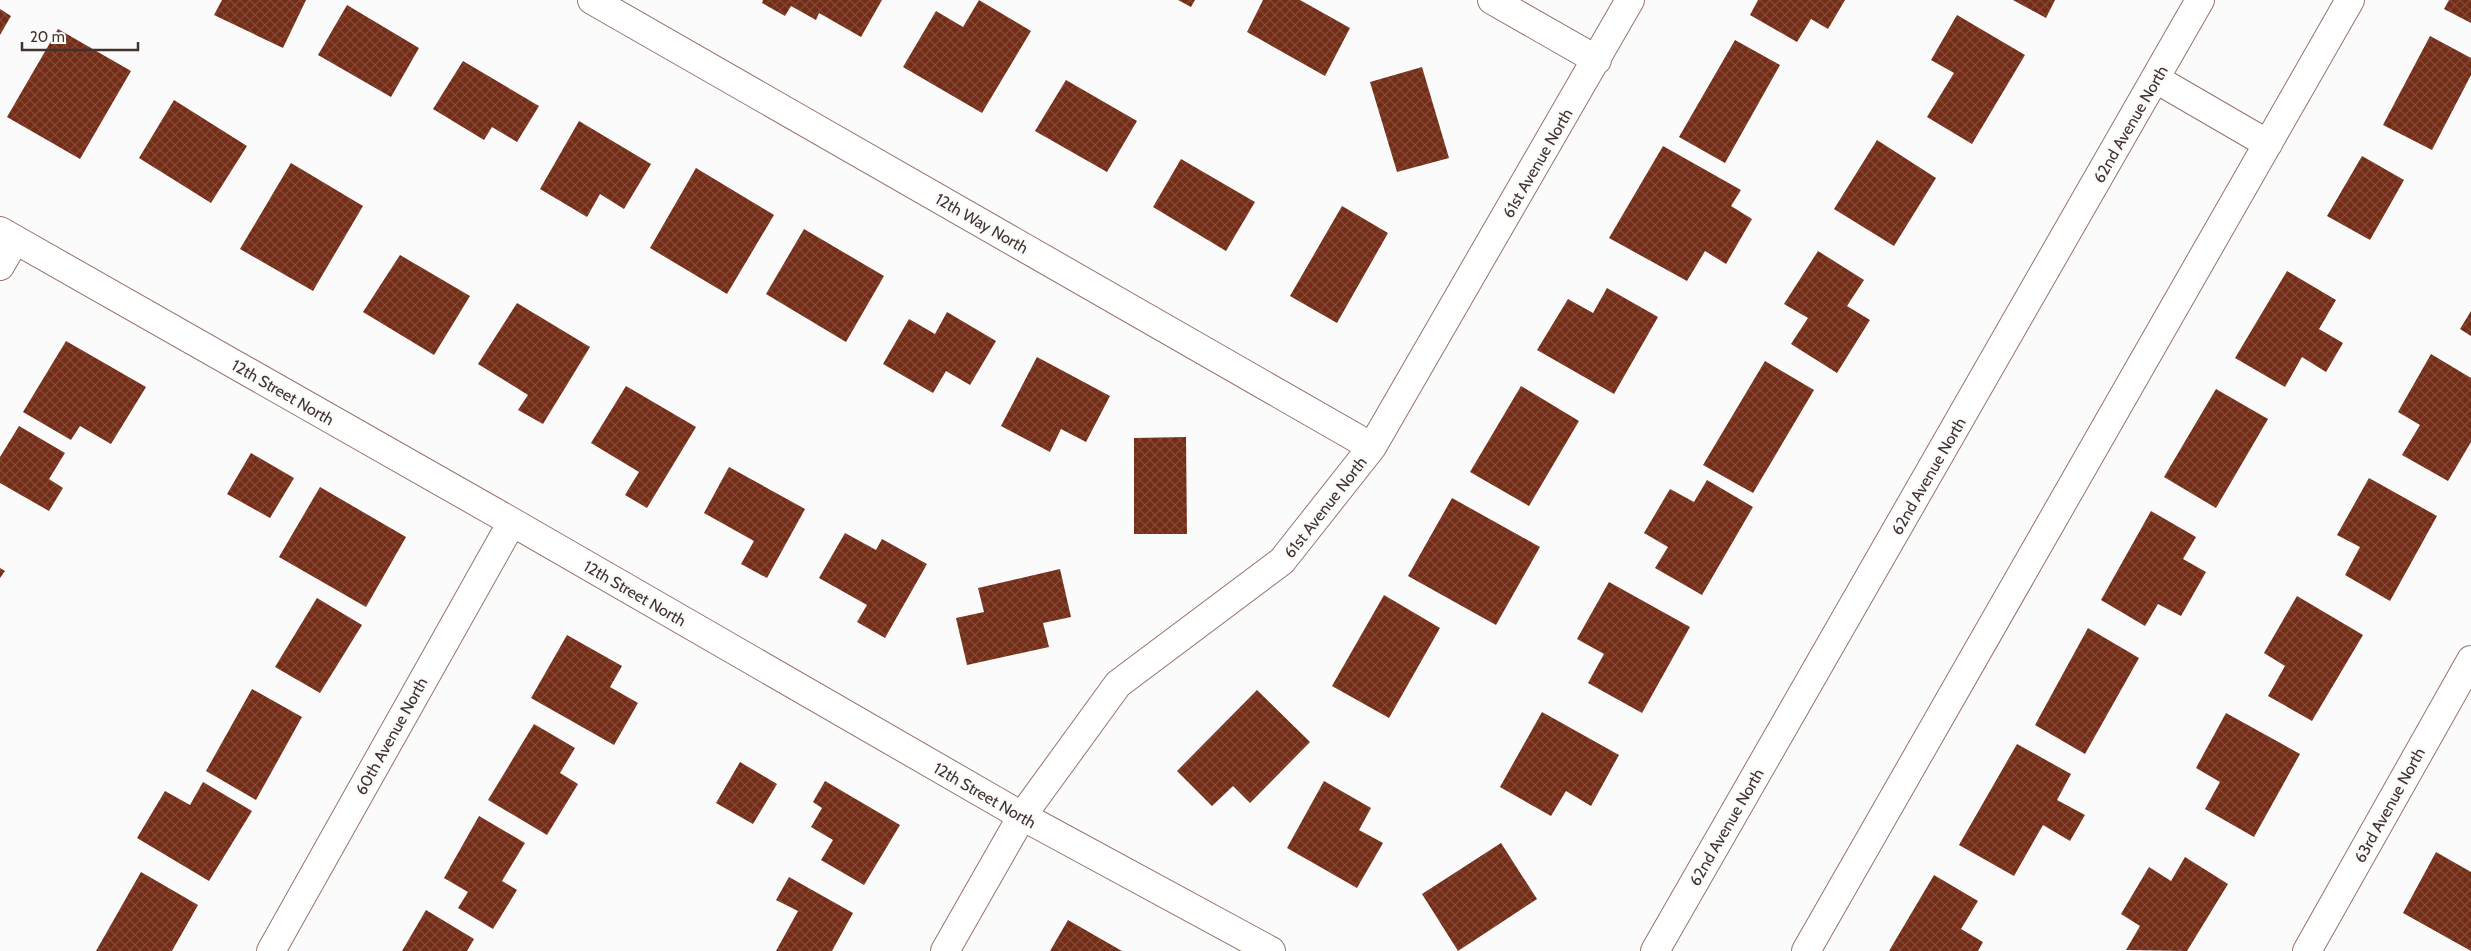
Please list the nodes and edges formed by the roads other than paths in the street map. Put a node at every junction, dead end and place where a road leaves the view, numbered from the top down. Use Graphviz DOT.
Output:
graph roads {
  1 [pos="592,0"];
  2 [pos="1492,0"];
  3 [pos="1630,0"];
  4 [pos="2200,0"];
  5 [pos="2350,0"];
  6 [pos="1597,60"];
  7 [pos="2156,79"];
  8 [pos="2268,144"];
  9 [pos="7,236"];
  10 [pos="0,266"];
  11 [pos="1372,447"];
  12 [pos="512,522"];
  13 [pos="2471,660"];
  14 [pos="1022,816"];
  15 [pos="271,951"];
  16 [pos="945,951"];
  17 [pos="1271,951"];
  18 [pos="1655,951"];
  19 [pos="1806,951"];
  20 [pos="2307,951"];
  1 -- 11 [label="street, 12th Way North"];
  2 -- 6 [label="street"];
  3 -- 6 [label="street, 61st Avenue North"];
  4 -- 7 [label="street, 62nd Avenue North"];
  5 -- 8 [label="street"];
  6 -- 11 [label="street, 61st Avenue North"];
  7 -- 8 [label="street"];
  7 -- 18 [label="street, 62nd Avenue North"];
  8 -- 19 [label="street"];
  9 -- 10 [label="street"];
  9 -- 12 [label="street, 12th Street North"];
  11 -- 14 [label="street, 61st Avenue North"];
  12 -- 14 [label="street, 12th Street North"];
  12 -- 15 [label="street, 60th Avenue North"];
  13 -- 20 [label="street, 63rd Avenue North"];
  14 -- 16 [label="street, 61st Avenue North"];
  14 -- 17 [label="street, 12th Street North"];
}
